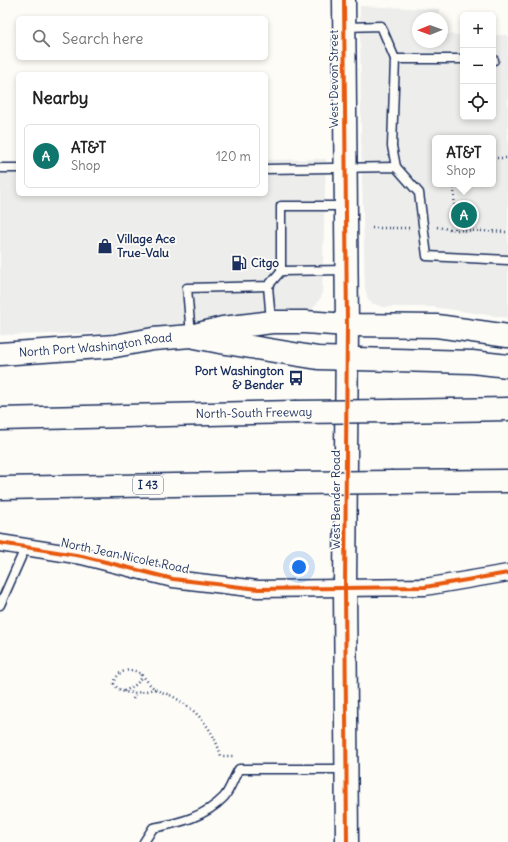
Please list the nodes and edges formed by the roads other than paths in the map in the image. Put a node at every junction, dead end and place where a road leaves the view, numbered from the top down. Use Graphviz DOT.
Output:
graph roads {
  1 [pos="344,0"];
  2 [pos="344,27"];
  3 [pos="395,59"];
  4 [pos="460,60"];
  5 [pos="345,163"];
  6 [pos="396,167"];
  7 [pos="0,168"];
  8 [pos="16,168"];
  9 [pos="268,169"];
  10 [pos="345,206"];
  11 [pos="508,260"];
  12 [pos="346,270"];
  13 [pos="281,271"];
  14 [pos="268,286"];
  15 [pos="272,322"];
  16 [pos="347,325"];
  17 [pos="191,336"];
  18 [pos="508,336"];
  19 [pos="0,354"];
  20 [pos="347,357"];
  21 [pos="508,366"];
  22 [pos="508,409"];
  23 [pos="0,419"];
  24 [pos="508,481"];
  25 [pos="0,488"];
  26 [pos="0,543"];
  27 [pos="26,546"];
  28 [pos="508,573"];
  29 [pos="345,589"];
  30 [pos="0,606"];
  31 [pos="346,769"];
  32 [pos="144,842"];
  33 [pos="347,842"];
  1 -- 2 [label="main road, West Devon Street"];
  2 -- 3 [label="lane"];
  2 -- 5 [label="main road, West Devon Street"];
  3 -- 4 [label="lane"];
  3 -- 6 [label="lane"];
  5 -- 6 [label="lane"];
  5 -- 9 [label="lane"];
  5 -- 10 [label="main road, West Bender Road"];
  6 -- 11 [label="lane"];
  7 -- 8 [label="lane"];
  10 -- 12 [label="main road, West Bender Road"];
  10 -- 13 [label="lane"];
  12 -- 13 [label="lane"];
  12 -- 16 [label="main road, West Bender Road"];
  13 -- 14 [label="lane"];
  14 -- 15 [label="lane"];
  14 -- 17 [label="lane"];
  15 -- 16 [label="main road, North Port Washington Road"];
  15 -- 17 [label="main road, North Port Washington Road"];
  16 -- 18 [label="main road, North Port Washington Road"];
  16 -- 20 [label="main road, West Bender Road"];
  17 -- 19 [label="main road, North Port Washington Road"];
  17 -- 20 [label="main road, North Port Washington Road"];
  20 -- 21 [label="main road, North Port Washington Road"];
  20 -- 29 [label="main road, West Bender Road"];
  22 -- 23 [label="main road, North-South Freeway, bridge"];
  24 -- 25 [label="main road, I 43, bridge"];
  26 -- 27 [label="street, North Jean Nicolet Road"];
  27 -- 29 [label="street, North Jean Nicolet Road"];
  27 -- 30 [label="lane"];
  28 -- 29 [label="street, North Jean Nicolet Road"];
  29 -- 31 [label="main road, West Bender Road"];
  31 -- 32 [label="lane"];
  31 -- 33 [label="main road, West Bender Road"];
}
